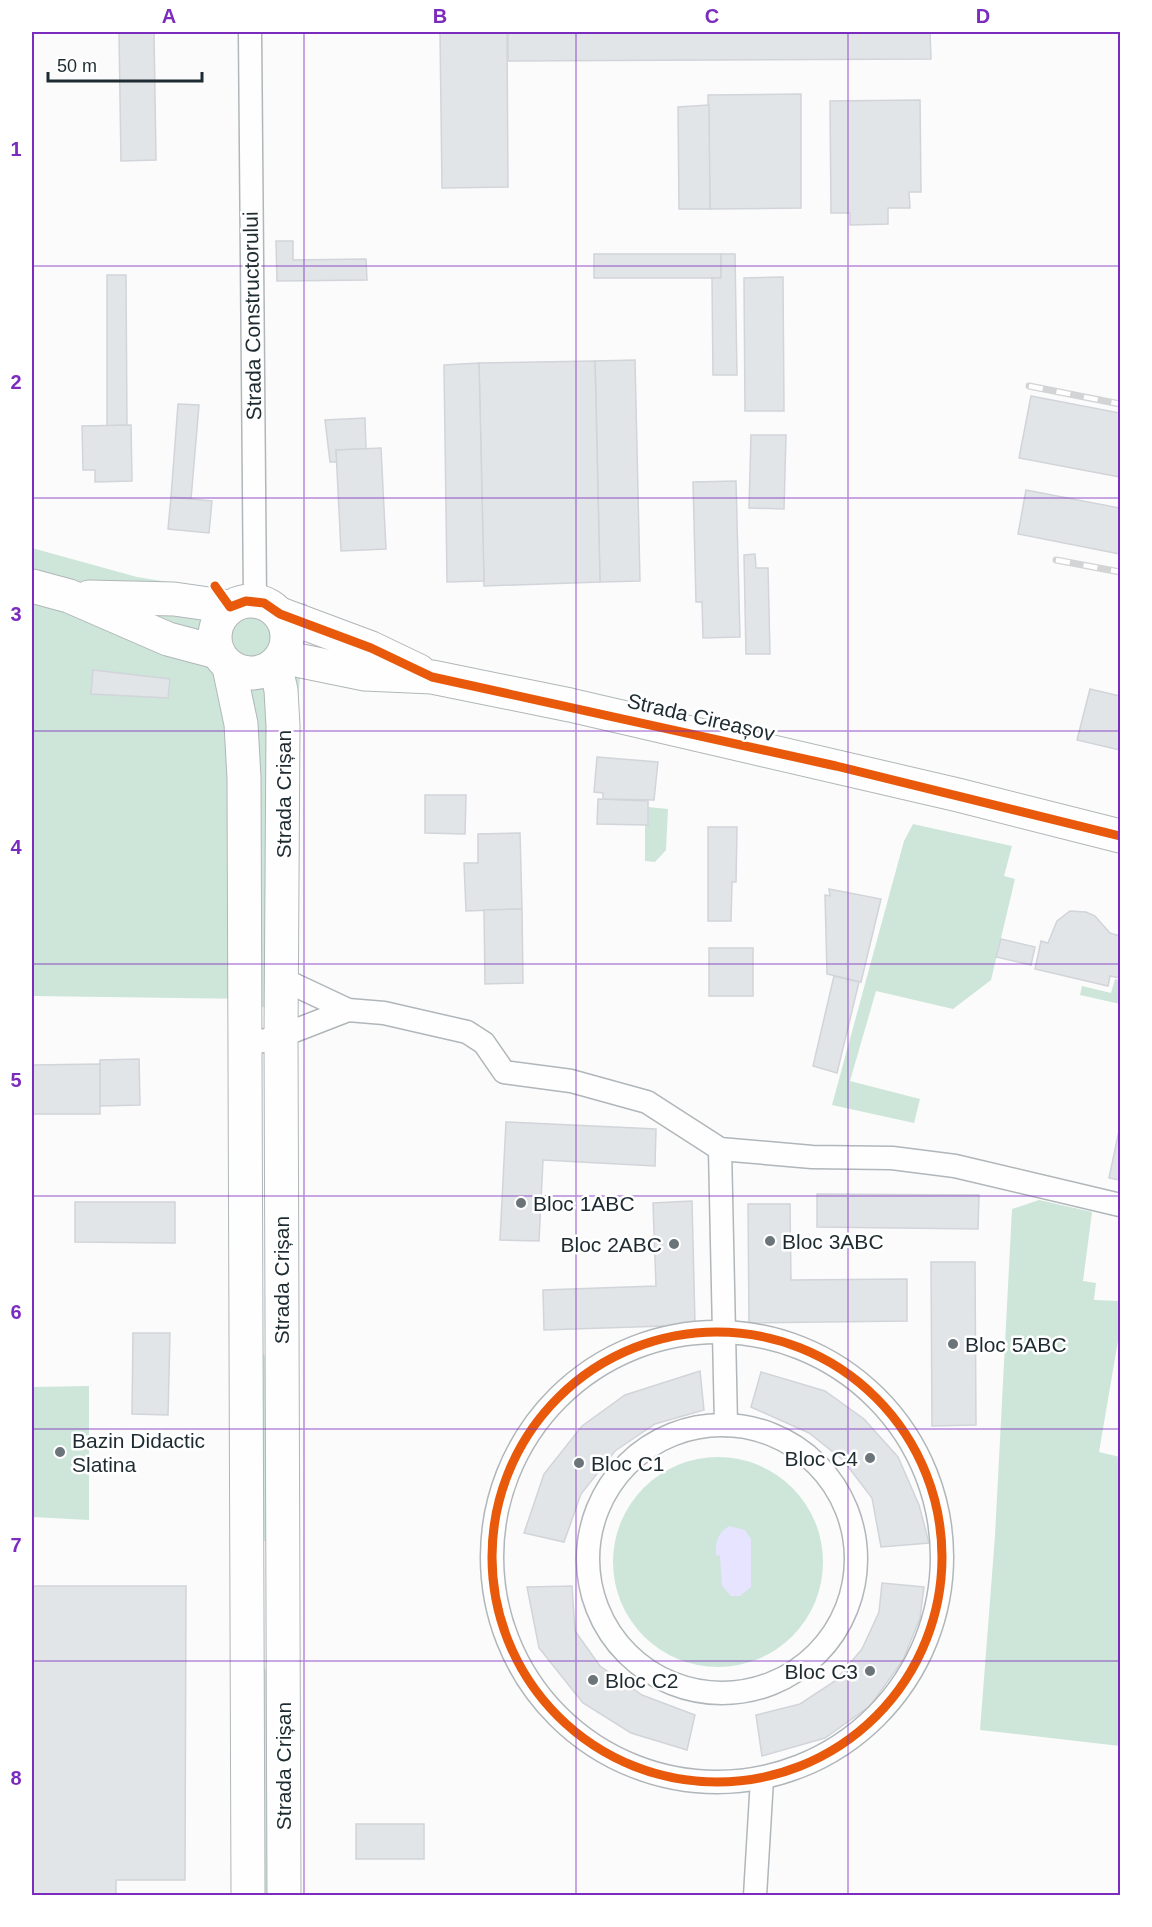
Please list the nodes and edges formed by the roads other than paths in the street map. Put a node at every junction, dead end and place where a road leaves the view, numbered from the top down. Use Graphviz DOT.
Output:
graph roads {
  1 [pos="250,32"];
  2 [pos="32,585"];
  3 [pos="69,596"];
  4 [pos="255,607"];
  5 [pos="223,659"];
  6 [pos="278,661"];
  7 [pos="432,677"];
  8 [pos="1120,836"];
  9 [pos="282,979"];
  10 [pos="348,1010"];
  11 [pos="280,1036"];
  12 [pos="247,1045"];
  13 [pos="720,1149"];
  14 [pos="1120,1205"];
  15 [pos="725,1330"];
  16 [pos="726,1425"];
  17 [pos="762,1779"];
  18 [pos="248,1896"];
  19 [pos="284,1896"];
  20 [pos="755,1896"];
  1 -- 4 [label="street, Strada Constructorului"];
  2 -- 3 [label="main road, Strada Cireașov"];
  3 -- 4 [label="main road, Strada Cireașov"];
  3 -- 5 [label="main road, Strada Cireașov"];
  4 -- 5 [label="main road"];
  4 -- 6 [label="main road"];
  4 -- 7 [label="main road, Strada Cireașov"];
  5 -- 6 [label="main road"];
  5 -- 12 [label="main road, Strada Crișan"];
  6 -- 7 [label="main road, Strada Cireașov"];
  6 -- 9 [label="main road, Strada Crișan"];
  7 -- 8 [label="main road, Strada Cireașov"];
  9 -- 10 [label="street"];
  9 -- 11 [label="main road, Strada Crișan"];
  10 -- 11 [label="street"];
  10 -- 13 [label="street"];
  11 -- 12 [label="street"];
  11 -- 19 [label="main road, Strada Crișan"];
  12 -- 18 [label="main road, Strada Crișan"];
  13 -- 14 [label="street"];
  13 -- 15 [label="street"];
  15 -- 16 [label="street"];
  15 -- 17 [label="street"];
  15 -- 17 [label="street"];
  16 -- 16 [label="street"];
  17 -- 20 [label="street"];
}
